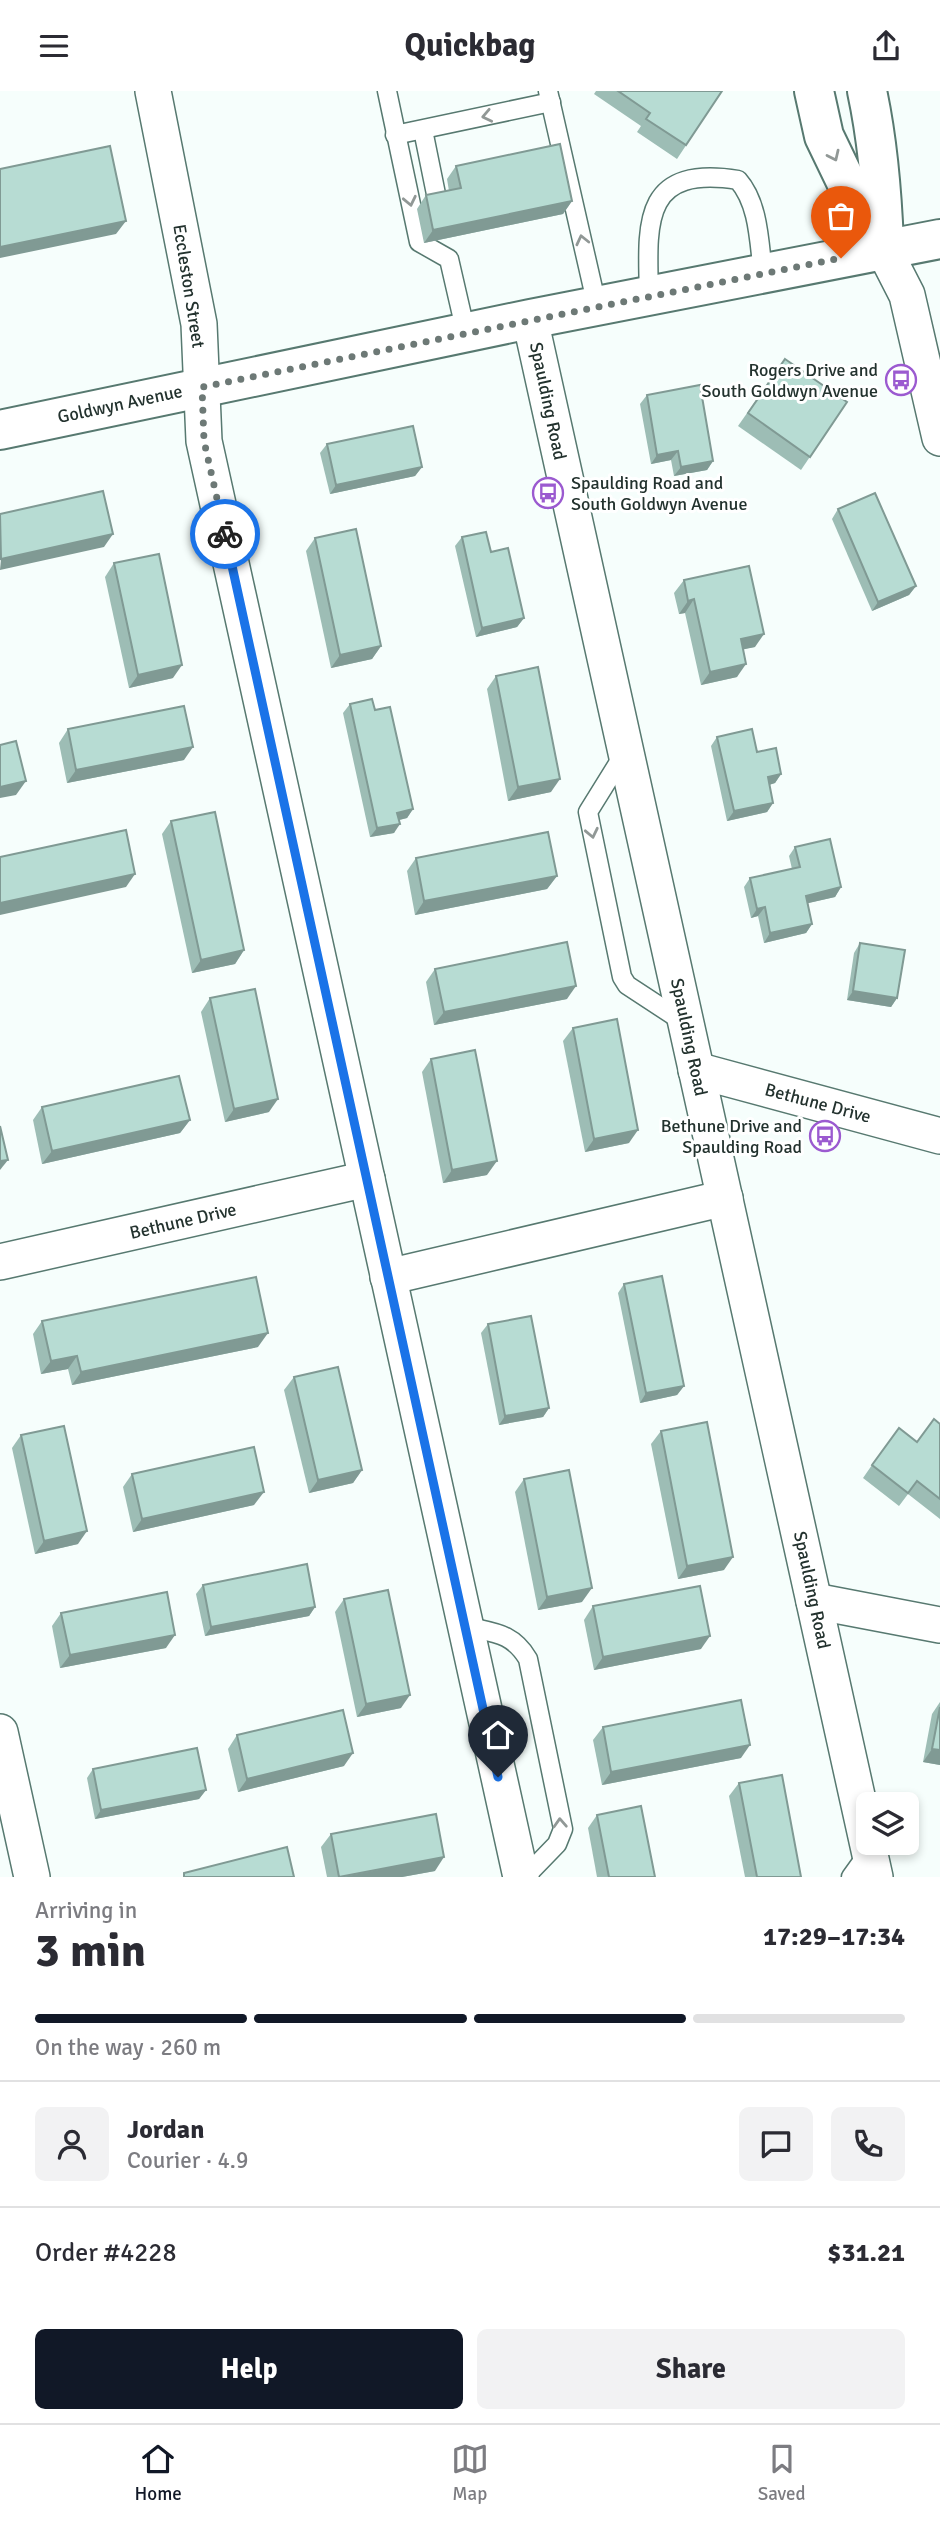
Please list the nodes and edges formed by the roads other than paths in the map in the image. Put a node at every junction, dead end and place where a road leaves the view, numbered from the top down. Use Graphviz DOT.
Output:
graph roads {
  1 [pos="153,91"];
  2 [pos="387,91"];
  3 [pos="814,91"];
  4 [pos="867,91"];
  5 [pos="549,97"];
  6 [pos="423,130"];
  7 [pos="395,135"];
  8 [pos="438,204"];
  9 [pos="445,239"];
  10 [pos="940,239"];
  11 [pos="884,250"];
  12 [pos="449,259"];
  13 [pos="763,273"];
  14 [pos="649,295"];
  15 [pos="597,306"];
  16 [pos="530,319"];
  17 [pos="466,333"];
  18 [pos="202,387"];
  19 [pos="0,430"];
  20 [pos="940,438"];
  21 [pos="625,751"];
  22 [pos="686,1024"];
  23 [pos="696,1070"];
  24 [pos="940,1136"];
  25 [pos="367,1179"];
  26 [pos="725,1198"];
  27 [pos="0,1262"];
  28 [pos="388,1277"];
  29 [pos="814,1601"];
  30 [pos="940,1625"];
  31 [pos="465,1626"];
  32 [pos="0,1734"];
  33 [pos="865,1869"];
  34 [pos="32,1877"];
  35 [pos="523,1877"];
  1 -- 18 [label="street, Eccleston Street"];
  2 -- 7 [label="lane"];
  3 -- 11 [label="street, one-way"];
  4 -- 11 [label="street"];
  5 -- 6 [label="lane, one-way"];
  15 -- 5 [label="lane, one-way"];
  6 -- 7 [label="lane"];
  6 -- 8 [label="lane"];
  7 -- 12 [label="lane, one-way"];
  9 -- 12 [label="lane"];
  10 -- 11 [label="street, Goldwyn Avenue"];
  11 -- 13 [label="street, Goldwyn Avenue"];
  11 -- 20 [label="street"];
  12 -- 17 [label="lane"];
  13 -- 14 [label="street, Goldwyn Avenue"];
  13 -- 14 [label="lane"];
  14 -- 15 [label="street, Goldwyn Avenue"];
  15 -- 16 [label="street, Goldwyn Avenue"];
  16 -- 17 [label="street, Goldwyn Avenue"];
  16 -- 21 [label="street, Spaulding Road"];
  17 -- 18 [label="street, Goldwyn Avenue"];
  18 -- 19 [label="street, Goldwyn Avenue"];
  18 -- 25 [label="street, Eccleston Street"];
  21 -- 22 [label="street, Spaulding Road"];
  21 -- 22 [label="lane, one-way"];
  22 -- 23 [label="street, Spaulding Road"];
  23 -- 24 [label="street, Bethune Drive"];
  23 -- 26 [label="street, Spaulding Road"];
  25 -- 27 [label="street, Bethune Drive"];
  25 -- 28 [label="street, Eccleston Street"];
  26 -- 28 [label="street"];
  26 -- 29 [label="street, Spaulding Road"];
  28 -- 31 [label="street, Eccleston Street"];
  29 -- 30 [label="street"];
  29 -- 33 [label="street, Spaulding Road"];
  31 -- 35 [label="street, Eccleston Street"];
  35 -- 31 [label="lane, one-way"];
  32 -- 34 [label="street"];
}
